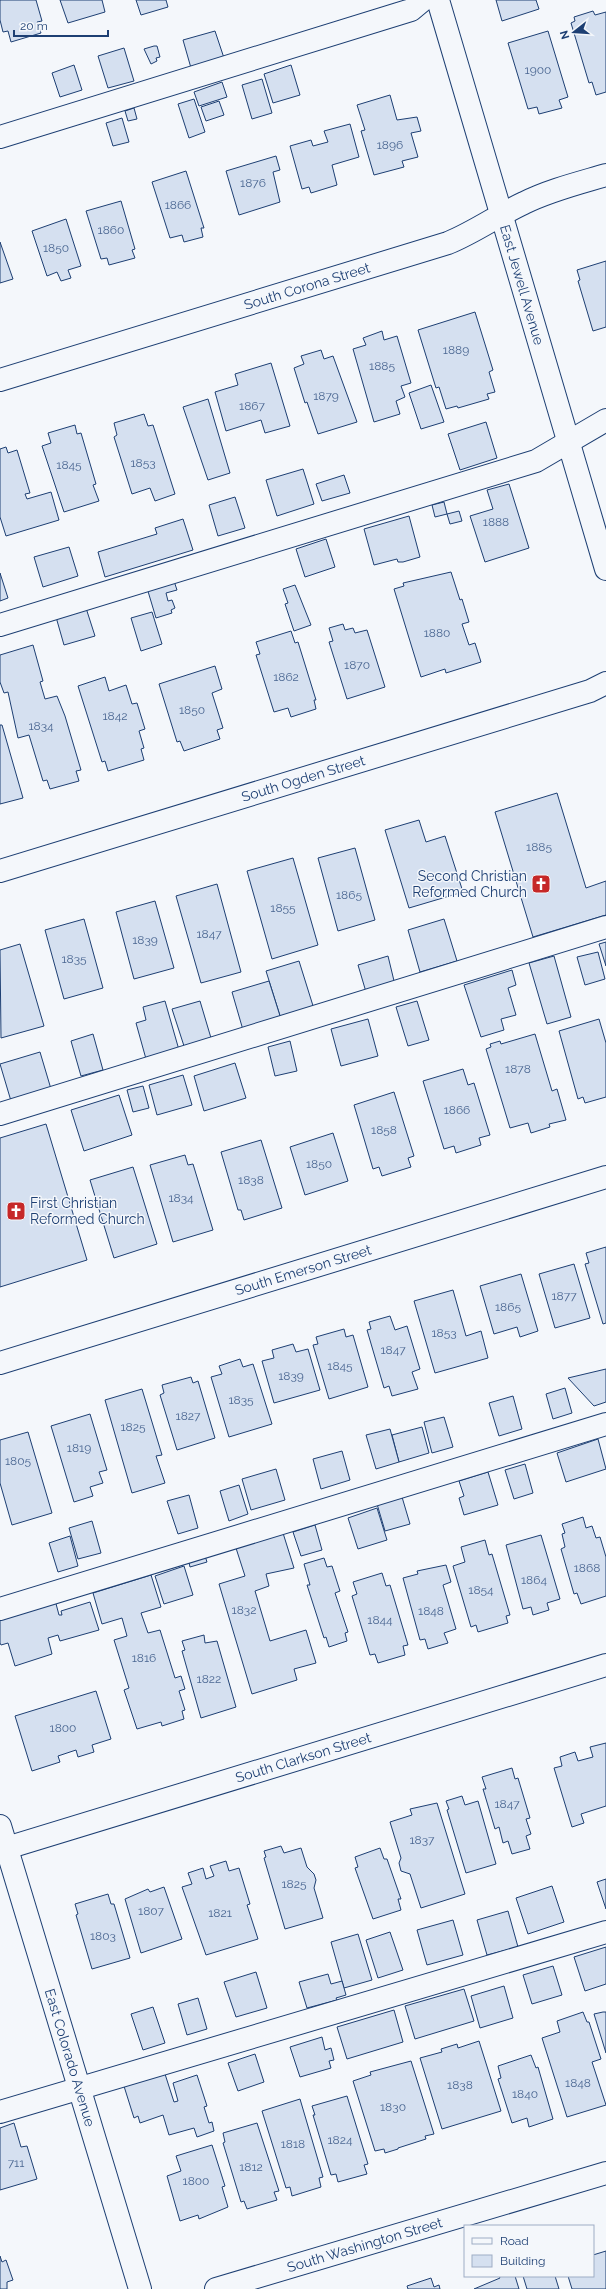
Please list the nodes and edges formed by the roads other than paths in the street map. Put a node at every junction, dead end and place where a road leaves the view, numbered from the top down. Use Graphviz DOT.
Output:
graph roads {
  1 [pos="423,0"];
  2 [pos="438,0"];
  3 [pos="0,137"];
  4 [pos="606,175"];
  5 [pos="502,215"];
  6 [pos="0,380"];
  7 [pos="606,420"];
  8 [pos="568,441"];
  9 [pos="606,569"];
  10 [pos="0,625"];
  11 [pos="606,683"];
  12 [pos="0,871"];
  13 [pos="606,927"];
  14 [pos="0,1114"];
  15 [pos="606,1177"];
  16 [pos="0,1363"];
  17 [pos="606,1424"];
  18 [pos="0,1608"];
  19 [pos="606,1665"];
  20 [pos="0,1826"];
  21 [pos="3,1849"];
  22 [pos="606,1932"];
  23 [pos="80,2088"];
  24 [pos="0,2112"];
  25 [pos="606,2173"];
  26 [pos="140,2289"];
  27 [pos="216,2289"];
  1 -- 3 [label="street"];
  2 -- 5 [label="street, East Jewell Avenue"];
  4 -- 5 [label="street, South Corona Street"];
  5 -- 6 [label="street, South Corona Street"];
  5 -- 8 [label="street, East Jewell Avenue"];
  7 -- 8 [label="street"];
  8 -- 9 [label="street, East Jewell Avenue"];
  8 -- 10 [label="street"];
  11 -- 12 [label="street, South Ogden Street"];
  13 -- 14 [label="street"];
  15 -- 16 [label="street, South Emerson Street"];
  17 -- 18 [label="street"];
  19 -- 21 [label="street, South Clarkson Street"];
  20 -- 21 [label="street, East Colorado Avenue"];
  21 -- 23 [label="street, East Colorado Avenue"];
  22 -- 23 [label="street"];
  23 -- 24 [label="street"];
  23 -- 26 [label="street, East Colorado Avenue"];
  25 -- 27 [label="street, South Washington Street"];
}
